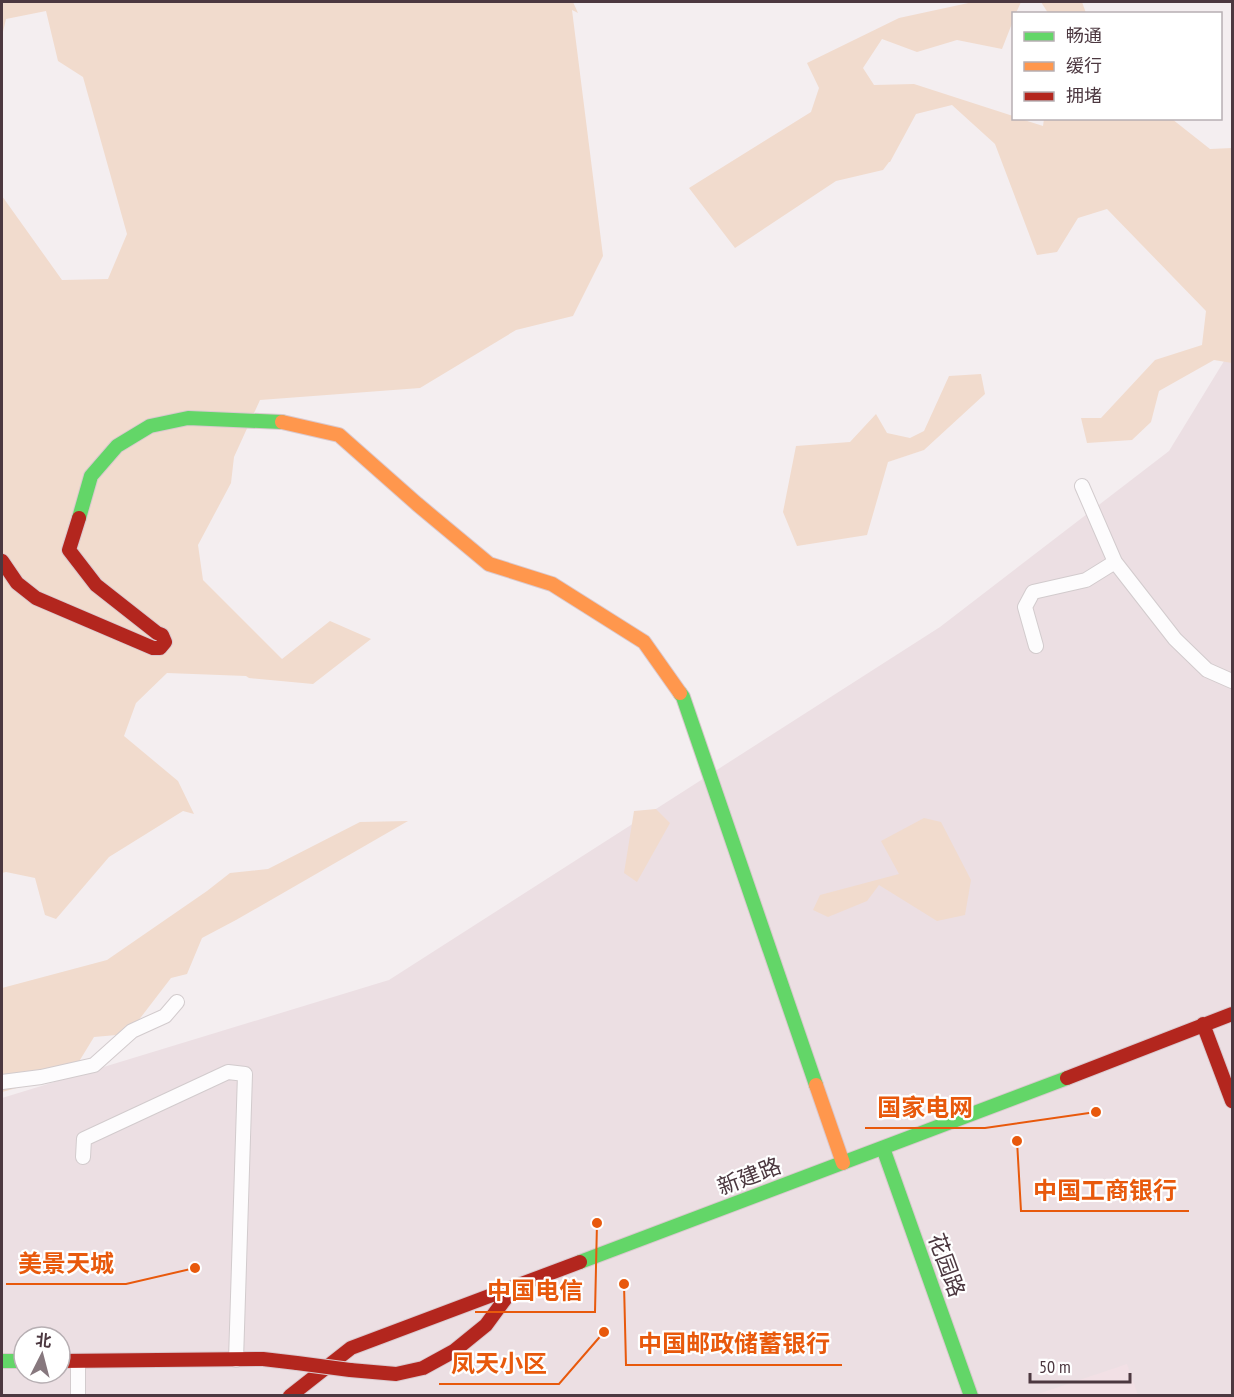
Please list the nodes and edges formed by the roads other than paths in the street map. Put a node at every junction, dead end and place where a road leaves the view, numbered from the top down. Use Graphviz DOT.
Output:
graph roads {
  1 [pos="1082,486"];
  2 [pos="2,561"];
  3 [pos="1115,562"];
  4 [pos="1036,646"];
  5 [pos="1233,681"];
  6 [pos="177,1002"];
  7 [pos="1233,1014"];
  8 [pos="1203,1024"];
  9 [pos="2,1082"];
  10 [pos="1233,1101"];
  11 [pos="883,1148"];
  12 [pos="83,1157"];
  13 [pos="843,1163"];
  14 [pos="514,1287"];
  15 [pos="236,1360"];
  16 [pos="72,1361"];
  17 [pos="78,1361"];
  18 [pos="78,1395"];
  19 [pos="290,1395"];
  20 [pos="971,1395"];
  1 -- 3 [label="street"];
  2 -- 13 [label="street"];
  3 -- 4 [label="street"];
  3 -- 5 [label="street"];
  6 -- 9 [label="street"];
  7 -- 8 [label="street, 新建路"];
  8 -- 10 [label="street"];
  8 -- 11 [label="street, 新建路"];
  11 -- 13 [label="street, 新建路"];
  11 -- 20 [label="street, 花园路"];
  12 -- 15 [label="street"];
  13 -- 14 [label="street, 新建路"];
  14 -- 15 [label="street, bridge"];
  14 -- 19 [label="street, 新建路"];
  15 -- 17 [label="street"];
  16 -- 17 [label="street"];
  17 -- 18 [label="street"];
}
